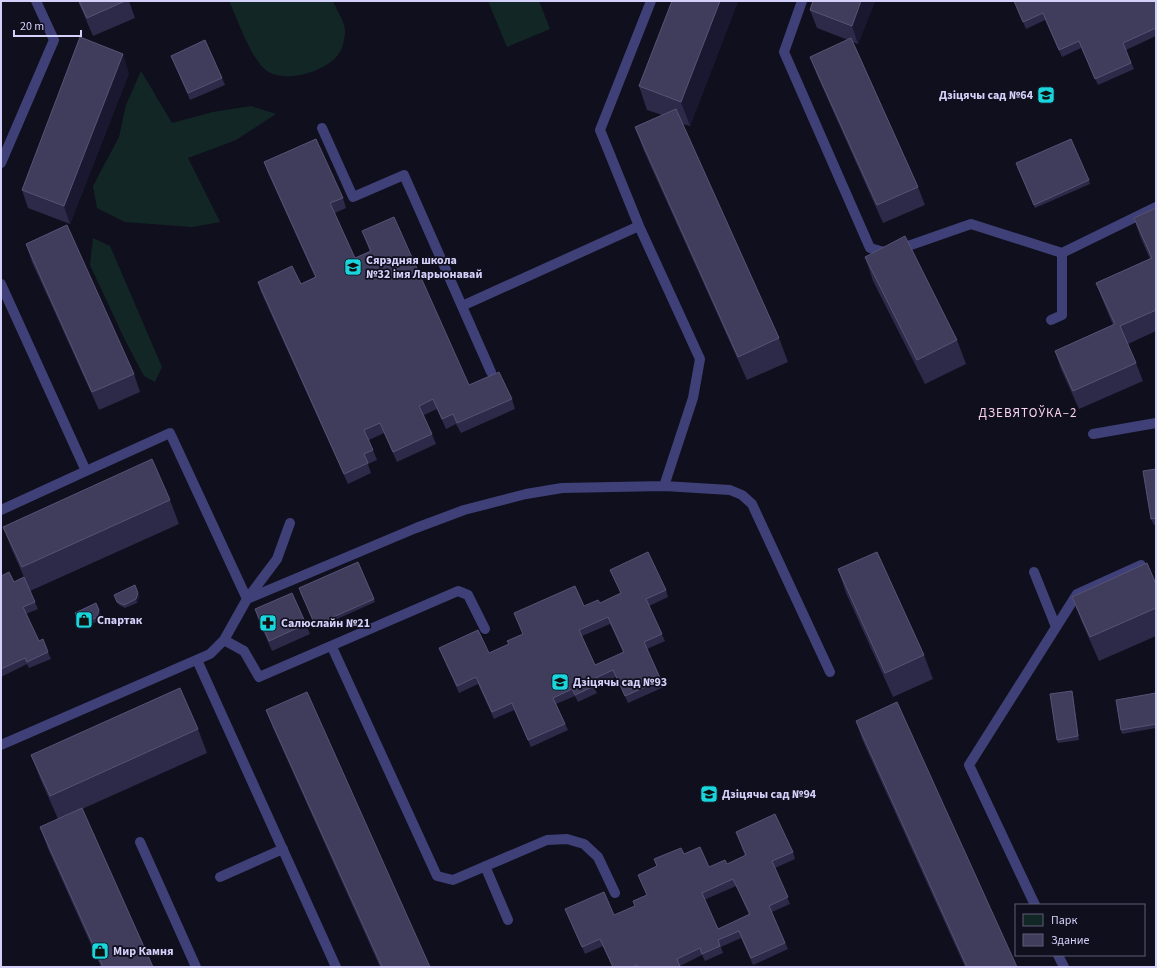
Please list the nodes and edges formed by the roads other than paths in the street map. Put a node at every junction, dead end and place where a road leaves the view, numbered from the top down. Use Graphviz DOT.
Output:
graph roads {
  1 [pos="36,1"];
  2 [pos="651,1"];
  3 [pos="802,1"];
  4 [pos="322,128"];
  5 [pos="1,163"];
  6 [pos="1156,207"];
  7 [pos="639,226"];
  8 [pos="1062,253"];
  9 [pos="1,284"];
  10 [pos="462,306"];
  11 [pos="1051,320"];
  12 [pos="491,372"];
  13 [pos="1156,423"];
  14 [pos="1093,434"];
  15 [pos="86,471"];
  16 [pos="664,486"];
  17 [pos="1,510"];
  18 [pos="290,523"];
  19 [pos="1141,565"];
  20 [pos="1034,572"];
  21 [pos="247,598"];
  22 [pos="1056,627"];
  23 [pos="485,629"];
  24 [pos="224,640"];
  25 [pos="332,647"];
  26 [pos="197,660"];
  27 [pos="830,672"];
  28 [pos="1,745"];
  29 [pos="140,842"];
  30 [pos="282,849"];
  31 [pos="485,866"];
  32 [pos="220,877"];
  33 [pos="615,893"];
  34 [pos="1035,904"];
  35 [pos="508,920"];
  36 [pos="1058,956"];
  37 [pos="196,967"];
  38 [pos="336,967"];
  39 [pos="1064,967"];
  1 -- 5 [label="lane"];
  2 -- 7 [label="lane"];
  3 -- 8 [label="lane"];
  4 -- 10 [label="lane"];
  6 -- 8 [label="lane"];
  7 -- 10 [label="lane"];
  7 -- 16 [label="lane"];
  8 -- 11 [label="lane"];
  9 -- 15 [label="lane"];
  10 -- 12 [label="lane"];
  13 -- 14 [label="lane"];
  15 -- 17 [label="lane"];
  15 -- 21 [label="lane"];
  16 -- 21 [label="lane"];
  16 -- 27 [label="lane"];
  18 -- 21 [label="lane"];
  19 -- 22 [label="lane"];
  20 -- 22 [label="lane"];
  21 -- 24 [label="lane"];
  22 -- 34 [label="lane"];
  23 -- 25 [label="lane"];
  24 -- 25 [label="lane"];
  24 -- 26 [label="lane"];
  25 -- 31 [label="lane"];
  26 -- 28 [label="lane"];
  26 -- 30 [label="lane"];
  29 -- 37 [label="lane"];
  30 -- 32 [label="lane"];
  30 -- 38 [label="lane"];
  31 -- 33 [label="lane"];
  31 -- 35 [label="lane"];
  36 -- 39 [label="lane"];
}
